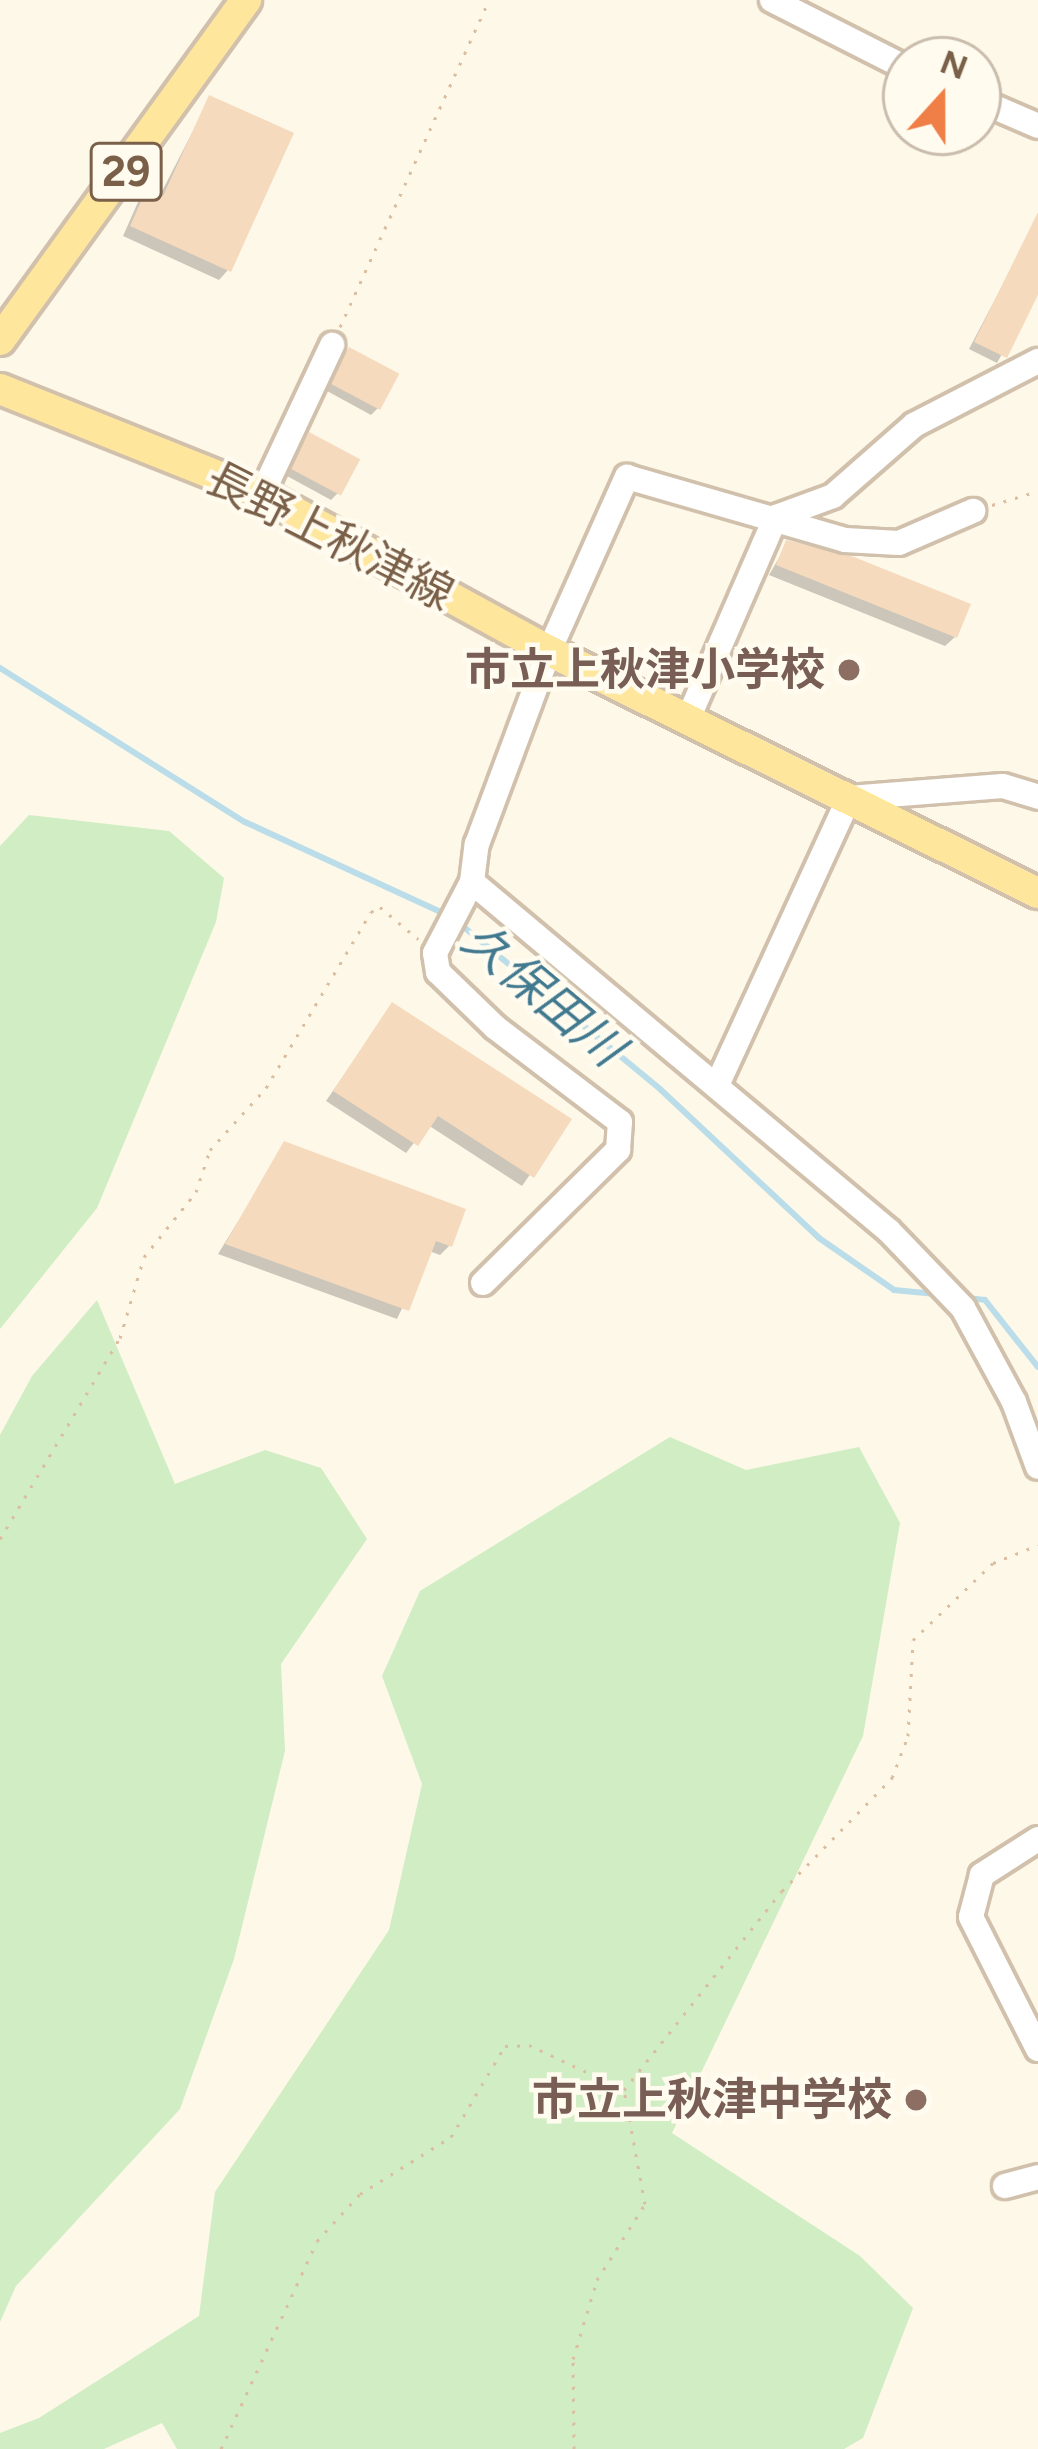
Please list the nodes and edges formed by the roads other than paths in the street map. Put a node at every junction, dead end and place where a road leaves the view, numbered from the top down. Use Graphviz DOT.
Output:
graph roads {
  1 [pos="246,0"];
  2 [pos="772,0"];
  3 [pos="882,56"];
  4 [pos="1002,110"];
  5 [pos="1038,126"];
  6 [pos="0,340"];
  7 [pos="332,345"];
  8 [pos="1038,362"];
  9 [pos="0,389"];
  10 [pos="262,494"];
  11 [pos="974,511"];
  12 [pos="776,517"];
  13 [pos="549,651"];
  14 [pos="688,719"];
  15 [pos="1038,797"];
  16 [pos="849,798"];
  17 [pos="472,882"];
  18 [pos="1038,893"];
  19 [pos="718,1083"];
  20 [pos="483,1282"];
  21 [pos="1038,1467"];
  22 [pos="1038,1839"];
  23 [pos="1038,2049"];
  24 [pos="1038,2177"];
  25 [pos="1005,2186"];
  1 -- 6 [label="main road, 29"];
  2 -- 3 [label="street"];
  4 -- 5 [label="street"];
  7 -- 10 [label="street"];
  8 -- 12 [label="street"];
  9 -- 10 [label="main road, 長野上秋津線"];
  10 -- 13 [label="main road, 長野上秋津線"];
  11 -- 12 [label="street"];
  12 -- 13 [label="street"];
  12 -- 14 [label="street"];
  13 -- 14 [label="main road, 長野上秋津線"];
  13 -- 17 [label="street"];
  14 -- 16 [label="main road, 長野上秋津線"];
  15 -- 16 [label="street"];
  16 -- 18 [label="main road, 長野上秋津線"];
  16 -- 19 [label="street"];
  17 -- 19 [label="street"];
  17 -- 20 [label="street"];
  19 -- 21 [label="street"];
  22 -- 23 [label="street"];
  24 -- 25 [label="street"];
}
